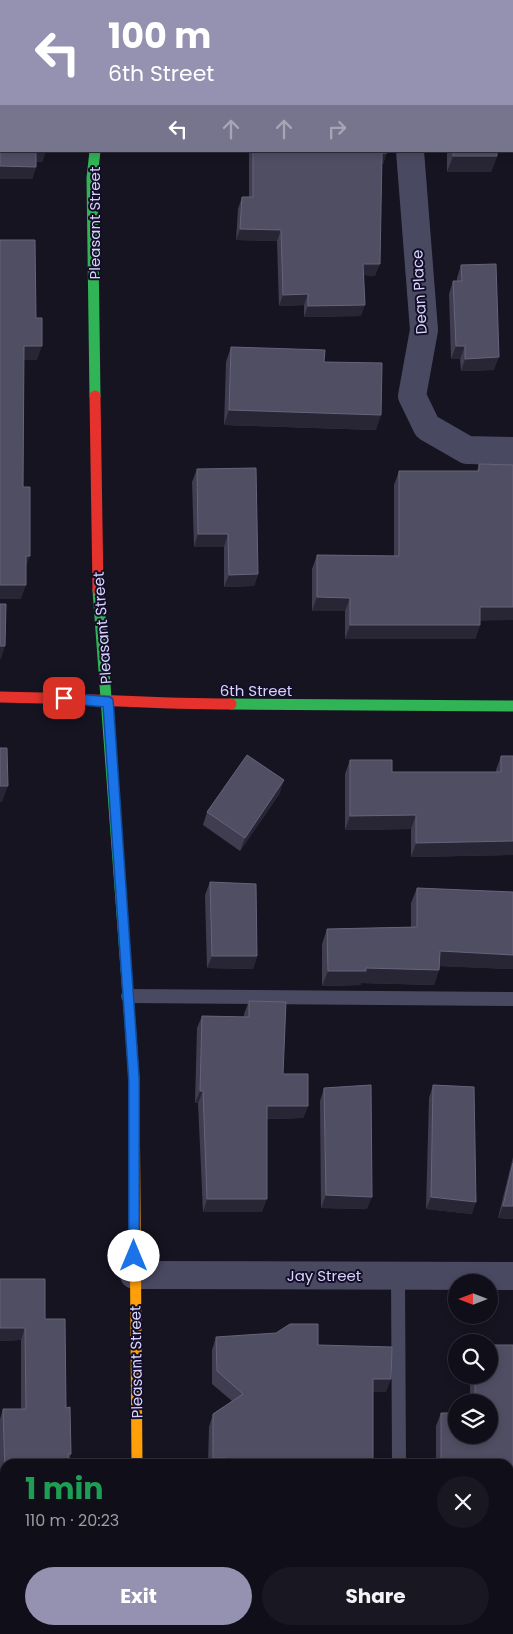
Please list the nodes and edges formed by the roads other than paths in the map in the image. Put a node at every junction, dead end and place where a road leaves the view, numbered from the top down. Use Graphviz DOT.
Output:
graph roads {
  1 [pos="95,152"];
  2 [pos="410,152"];
  3 [pos="513,450"];
  4 [pos="0,697"];
  5 [pos="108,702"];
  6 [pos="513,706"];
  7 [pos="128,996"];
  8 [pos="513,999"];
  9 [pos="134,1275"];
  10 [pos="398,1276"];
  11 [pos="513,1276"];
  12 [pos="137,1459"];
  13 [pos="399,1459"];
  1 -- 5 [label="street, Pleasant Street"];
  2 -- 3 [label="street, Dean Place"];
  4 -- 5 [label="street, 6th Street"];
  5 -- 6 [label="street, 6th Street"];
  5 -- 7 [label="street, Pleasant Street"];
  7 -- 8 [label="lane"];
  7 -- 9 [label="street, Pleasant Street"];
  9 -- 10 [label="street, Jay Street"];
  9 -- 12 [label="street, Pleasant Street"];
  10 -- 11 [label="street, Jay Street"];
  10 -- 13 [label="lane"];
}
